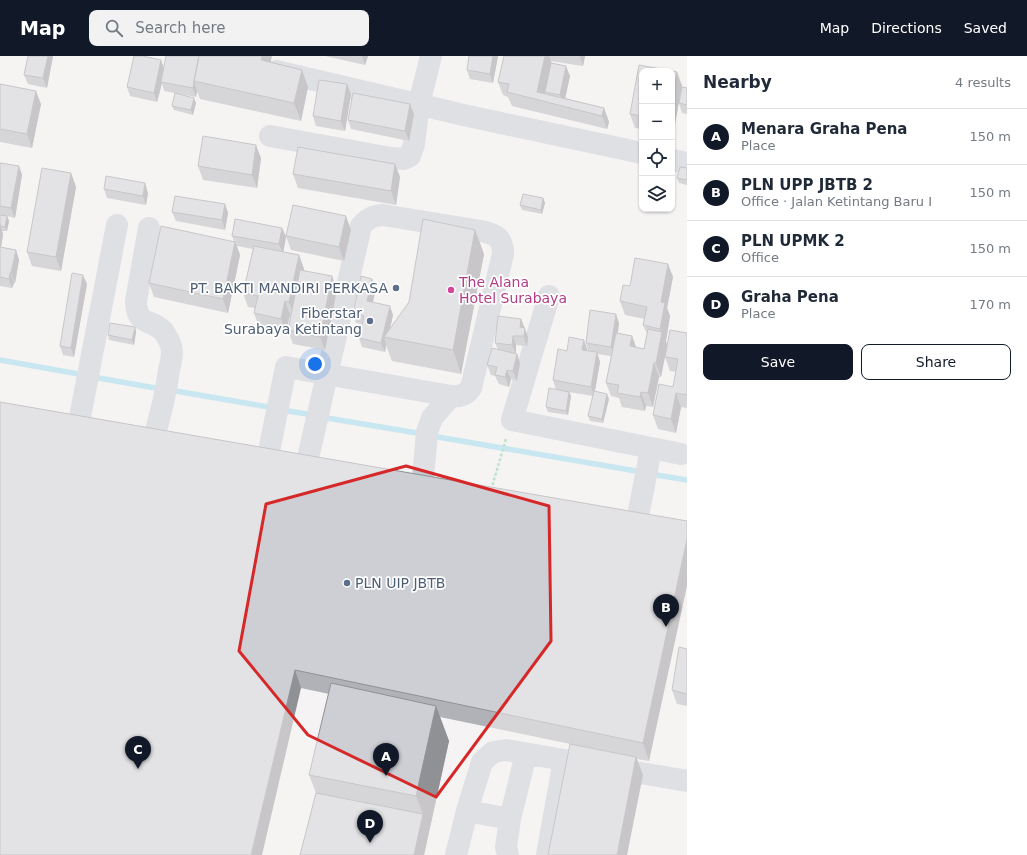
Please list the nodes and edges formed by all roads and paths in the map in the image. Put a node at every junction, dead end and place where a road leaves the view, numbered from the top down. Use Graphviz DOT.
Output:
graph roads {
  1 [pos="431,56"];
  2 [pos="269,70"];
  3 [pos="419,104"];
  4 [pos="270,136"];
  5 [pos="639,152"];
  6 [pos="675,161"];
  7 [pos="687,163"];
  8 [pos="117,225"];
  9 [pos="149,228"];
  10 [pos="549,296"];
  11 [pos="326,374"];
  12 [pos="451,396"];
  13 [pos="58,413"];
  14 [pos="80,417"];
  15 [pos="103,421"];
  16 [pos="133,426"];
  17 [pos="156,430"];
  18 [pos="178,434"];
  19 [pos="506,441"];
  20 [pos="246,447"];
  21 [pos="288,454"];
  22 [pos="681,454"];
  23 [pos="649,456"];
  24 [pos="331,462"];
  25 [pos="400,474"];
  26 [pos="423,478"];
  27 [pos="446,482"];
  28 [pos="491,490"];
  29 [pos="615,512"];
  30 [pos="638,516"];
  31 [pos="660,520"];
  32 [pos="526,754"];
  33 [pos="564,760"];
  34 [pos="687,781"];
  35 [pos="467,811"];
  36 [pos="510,819"];
  37 [pos="456,855"];
  38 [pos="508,855"];
  39 [pos="547,855"];
  1 -- 3 [label="street"];
  2 -- 3 [label="street"];
  3 -- 4 [label="street"];
  3 -- 5 [label="street"];
  6 -- 7 [label="street"];
  8 -- 14 [label="street"];
  9 -- 17 [label="street"];
  10 -- 23 [label="street"];
  11 -- 12 [label="street"];
  11 -- 12 [label="street"];
  11 -- 21 [label="street"];
  11 -- 21 [label="street"];
  12 -- 26 [label="street"];
  13 -- 14 [label="street"];
  14 -- 15 [label="street"];
  16 -- 17 [label="street"];
  17 -- 18 [label="street"];
  19 -- 28 [label="path"];
  20 -- 21 [label="street"];
  21 -- 24 [label="street"];
  22 -- 23 [label="street"];
  23 -- 30 [label="street"];
  25 -- 26 [label="street"];
  26 -- 27 [label="street"];
  29 -- 30 [label="street"];
  30 -- 31 [label="street"];
  32 -- 33 [label="street"];
  32 -- 35 [label="street"];
  32 -- 36 [label="street"];
  33 -- 34 [label="street"];
  33 -- 39 [label="street"];
  35 -- 36 [label="street"];
  35 -- 37 [label="street"];
  36 -- 38 [label="street"];
}
